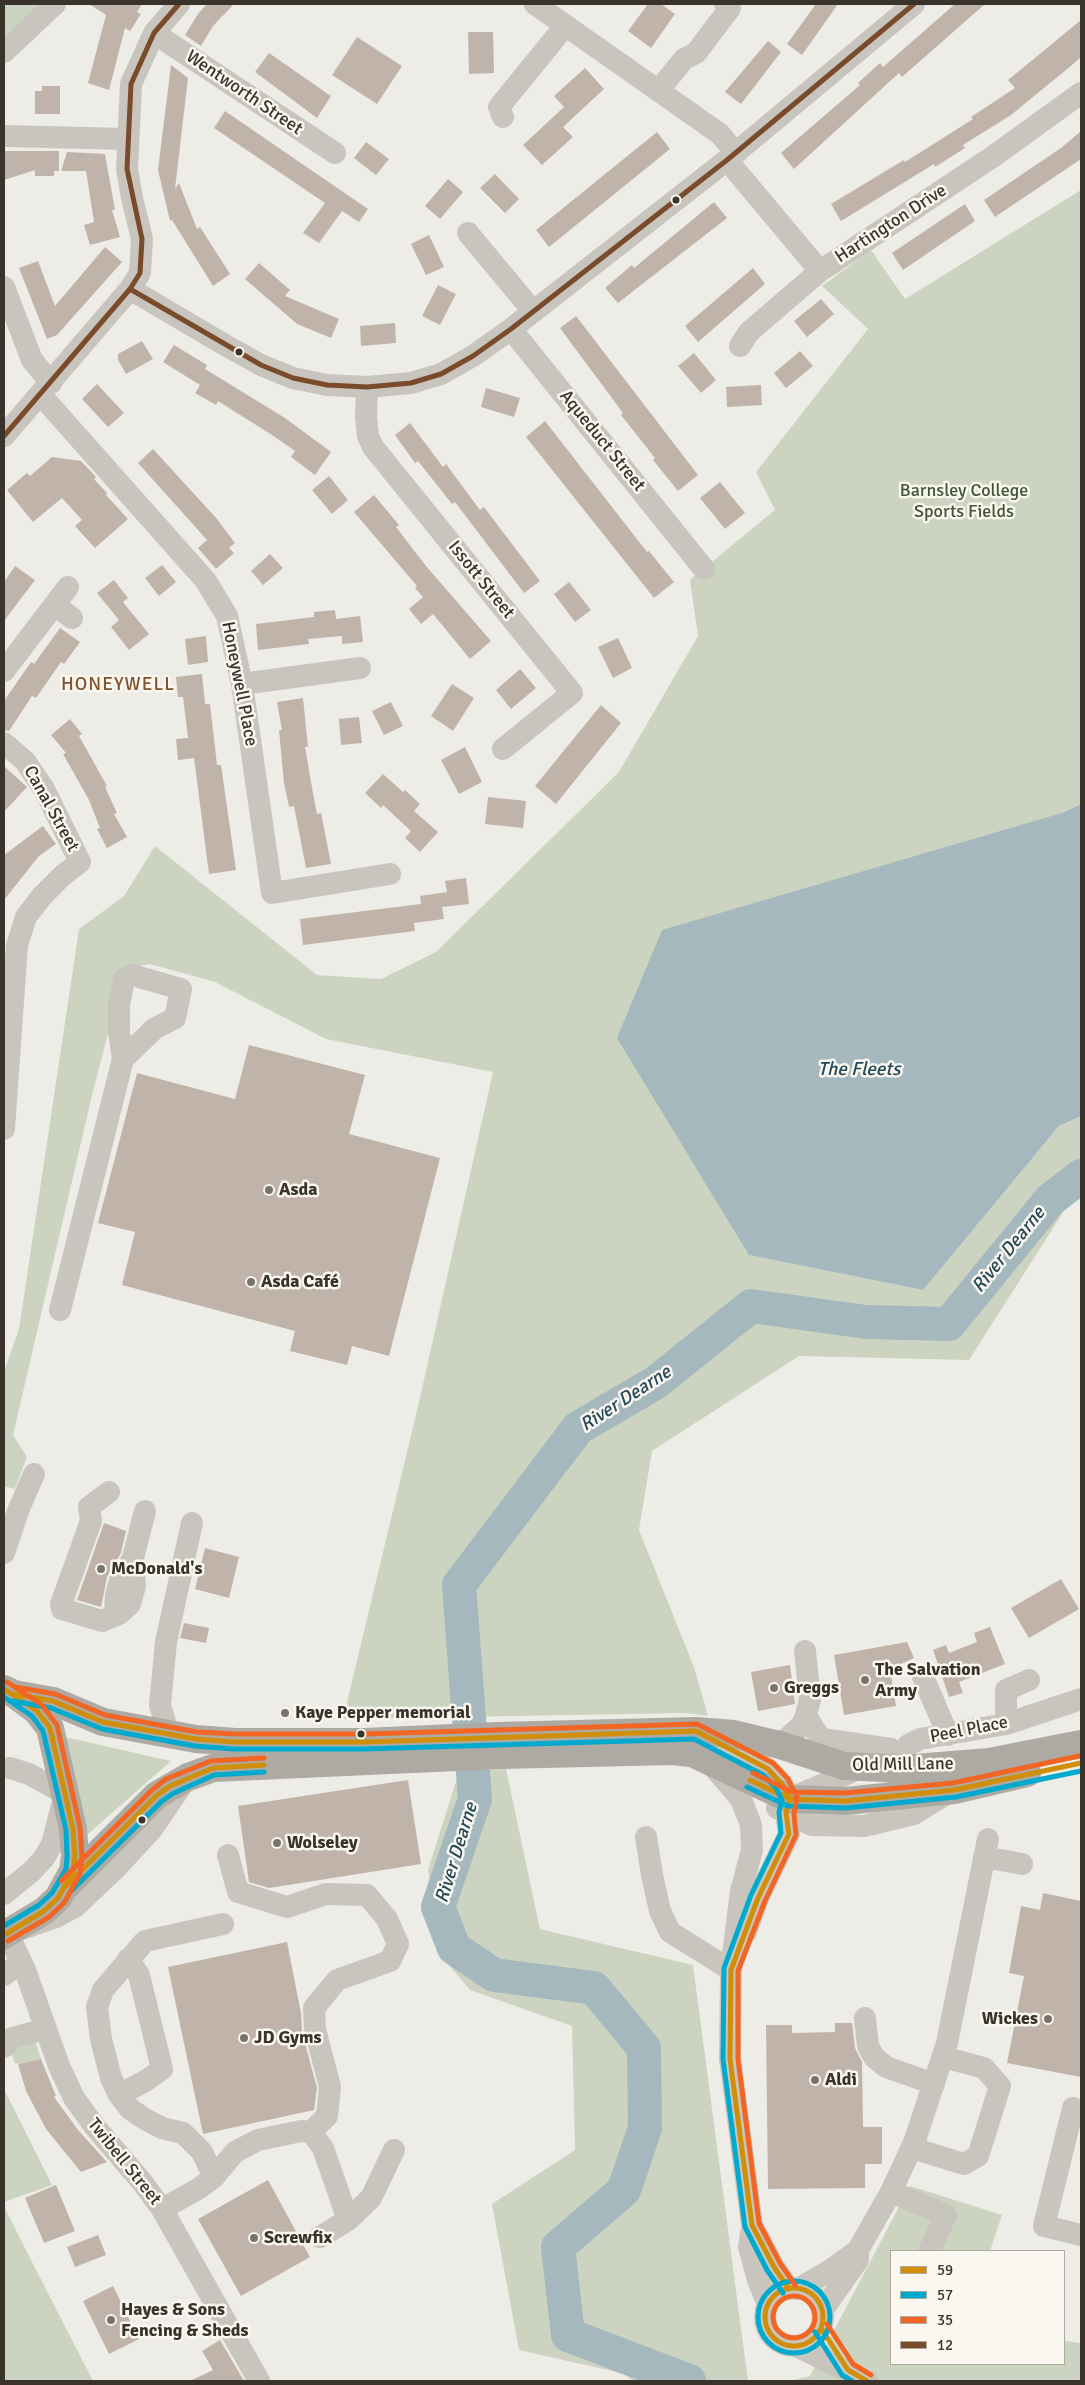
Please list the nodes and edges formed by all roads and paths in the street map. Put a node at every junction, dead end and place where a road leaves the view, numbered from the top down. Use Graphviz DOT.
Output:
graph roads {
  1 [pos="54,4"];
  2 [pos="180,4"];
  3 [pos="535,4"];
  4 [pos="725,4"];
  5 [pos="907,6"];
  6 [pos="565,26"];
  7 [pos="154,33"];
  8 [pos="4,52"];
  9 [pos="658,91"];
  10 [pos="1081,93"];
  11 [pos="502,117"];
  12 [pos="4,136"];
  13 [pos="128,139"];
  14 [pos="335,154"];
  15 [pos="732,156"];
  16 [pos="468,233"];
  17 [pos="820,271"];
  18 [pos="4,287"];
  19 [pos="130,289"];
  20 [pos="532,310"];
  21 [pos="512,329"];
  22 [pos="740,346"];
  23 [pos="368,386"];
  24 [pos="46,388"];
  25 [pos="4,436"];
  26 [pos="700,555"];
  27 [pos="65,603"];
  28 [pos="360,668"];
  29 [pos="4,671"];
  30 [pos="242,684"];
  31 [pos="4,743"];
  32 [pos="504,749"];
  33 [pos="390,874"];
  34 [pos="123,1059"];
  35 [pos="4,1129"];
  36 [pos="60,1310"];
  37 [pos="34,1474"];
  38 [pos="109,1492"];
  39 [pos="11,1509"];
  40 [pos="145,1511"];
  41 [pos="192,1523"];
  42 [pos="4,1553"];
  43 [pos="805,1651"];
  44 [pos="923,1677"];
  45 [pos="1029,1680"];
  46 [pos="9,1692"];
  47 [pos="1081,1699"];
  48 [pos="806,1714"];
  49 [pos="1006,1724"];
  50 [pos="696,1732"];
  51 [pos="169,1735"];
  52 [pos="948,1735"];
  53 [pos="1081,1744"];
  54 [pos="780,1745"];
  55 [pos="499,1746"];
  56 [pos="460,1748"];
  57 [pos="708,1761"];
  58 [pos="902,1762"];
  59 [pos="1081,1763"];
  60 [pos="10,1768"];
  61 [pos="861,1768"];
  62 [pos="194,1774"];
  63 [pos="954,1790"];
  64 [pos="65,1794"];
  65 [pos="908,1796"];
  66 [pos="788,1806"];
  67 [pos="646,1837"];
  68 [pos="752,1850"];
  69 [pos="228,1855"];
  70 [pos="1022,1864"];
  71 [pos="66,1886"];
  72 [pos="4,1894"];
  73 [pos="223,1924"];
  74 [pos="5,1936"];
  75 [pos="128,1959"];
  76 [pos="12,1969"];
  77 [pos="731,1970"];
  78 [pos="865,2018"];
  79 [pos="45,2029"];
  80 [pos="4,2047"];
  81 [pos="945,2050"];
  82 [pos="934,2084"];
  83 [pos="119,2095"];
  84 [pos="1073,2108"];
  85 [pos="310,2132"];
  86 [pos="912,2148"];
  87 [pos="394,2150"];
  88 [pos="214,2177"];
  89 [pos="890,2192"];
  90 [pos="162,2210"];
  91 [pos="348,2220"];
  92 [pos="752,2225"];
  93 [pos="1081,2235"];
  94 [pos="320,2237"];
  95 [pos="858,2250"];
  96 [pos="929,2250"];
  97 [pos="794,2289"];
  98 [pos="768,2305"];
  99 [pos="822,2319"];
  100 [pos="796,2346"];
  101 [pos="858,2376"];
  102 [pos="259,2381"];
  1 -- 8 [label="street"];
  2 -- 7 [label="street"];
  3 -- 6 [label="street, Hartington Drive"];
  4 -- 9 [label="street"];
  5 -- 15 [label="street"];
  6 -- 9 [label="street, Hartington Drive"];
  6 -- 11 [label="street"];
  7 -- 13 [label="street"];
  7 -- 14 [label="street, Wentworth Street"];
  9 -- 15 [label="street, Hartington Drive"];
  10 -- 17 [label="street, Hartington Drive"];
  12 -- 13 [label="street"];
  13 -- 19 [label="street"];
  15 -- 17 [label="street, Hartington Drive"];
  15 -- 20 [label="street"];
  16 -- 20 [label="street"];
  17 -- 22 [label="street"];
  18 -- 24 [label="street, Honeywell Place"];
  19 -- 23 [label="street"];
  19 -- 24 [label="street"];
  20 -- 21 [label="street"];
  21 -- 23 [label="street"];
  21 -- 26 [label="street, Aqueduct Street"];
  23 -- 32 [label="street, Issott Street"];
  24 -- 25 [label="street"];
  24 -- 30 [label="street, Honeywell Place"];
  27 -- 29 [label="street"];
  28 -- 30 [label="street"];
  30 -- 33 [label="street, Honeywell Place"];
  31 -- 35 [label="street, Canal Street"];
  34 -- 36 [label="street"];
  37 -- 39 [label="street"];
  38 -- 40 [label="street"];
  39 -- 42 [label="street"];
  41 -- 51 [label="street"];
  43 -- 48 [label="street"];
  44 -- 52 [label="street"];
  45 -- 49 [label="street"];
  46 -- 51 [label="main road, Old Mill Lane"];
  46 -- 64 [label="highway"];
  47 -- 49 [label="street, Peel Place"];
  48 -- 54 [label="street"];
  48 -- 58 [label="street"];
  49 -- 52 [label="street, Peel Place"];
  50 -- 54 [label="main road, Old Mill Lane"];
  50 -- 55 [label="main road, Old Mill Lane"];
  50 -- 66 [label="street"];
  51 -- 56 [label="main road, Old Mill Lane"];
  52 -- 58 [label="street, Peel Place"];
  53 -- 58 [label="main road, Old Mill Lane"];
  54 -- 61 [label="main road, Old Mill Lane"];
  55 -- 56 [label="main road, Old Mill Lane"];
  55 -- 57 [label="main road, Old Mill Lane"];
  56 -- 62 [label="main road, Old Mill Lane"];
  57 -- 66 [label="main road, Old Mill Lane"];
  57 -- 68 [label="street"];
  58 -- 61 [label="main road, Old Mill Lane"];
  58 -- 65 [label="street"];
  59 -- 63 [label="main road, Old Mill Lane"];
  60 -- 64 [label="street"];
  61 -- 66 [label="street"];
  62 -- 71 [label="main road"];
  62 -- 74 [label="street"];
  63 -- 65 [label="main road, Old Mill Lane"];
  63 -- 66 [label="street"];
  64 -- 71 [label="highway"];
  64 -- 72 [label="street"];
  65 -- 66 [label="main road, Old Mill Lane"];
  66 -- 68 [label="street"];
  66 -- 77 [label="street"];
  67 -- 77 [label="street"];
  68 -- 77 [label="street"];
  69 -- 85 [label="street"];
  70 -- 81 [label="street"];
  71 -- 74 [label="highway"];
  73 -- 75 [label="street"];
  74 -- 76 [label="street, Twibell Street"];
  75 -- 83 [label="street"];
  75 -- 83 [label="street"];
  76 -- 79 [label="street, Twibell Street"];
  77 -- 92 [label="street"];
  78 -- 82 [label="street"];
  79 -- 80 [label="street"];
  79 -- 90 [label="street, Twibell Street"];
  81 -- 82 [label="street"];
  81 -- 86 [label="street"];
  82 -- 86 [label="street"];
  83 -- 88 [label="street"];
  84 -- 93 [label="street"];
  85 -- 88 [label="street"];
  85 -- 91 [label="street"];
  86 -- 89 [label="street"];
  87 -- 91 [label="street"];
  88 -- 90 [label="street"];
  89 -- 95 [label="street"];
  89 -- 96 [label="street"];
  90 -- 102 [label="street, Twibell Street"];
  91 -- 94 [label="street"];
  92 -- 97 [label="street"];
  92 -- 98 [label="street"];
  95 -- 97 [label="street"];
  95 -- 99 [label="street"];
  97 -- 98 [label="street"];
  97 -- 99 [label="street"];
  98 -- 100 [label="street"];
  99 -- 100 [label="street"];
  99 -- 101 [label="street"];
  100 -- 101 [label="street"];
}
